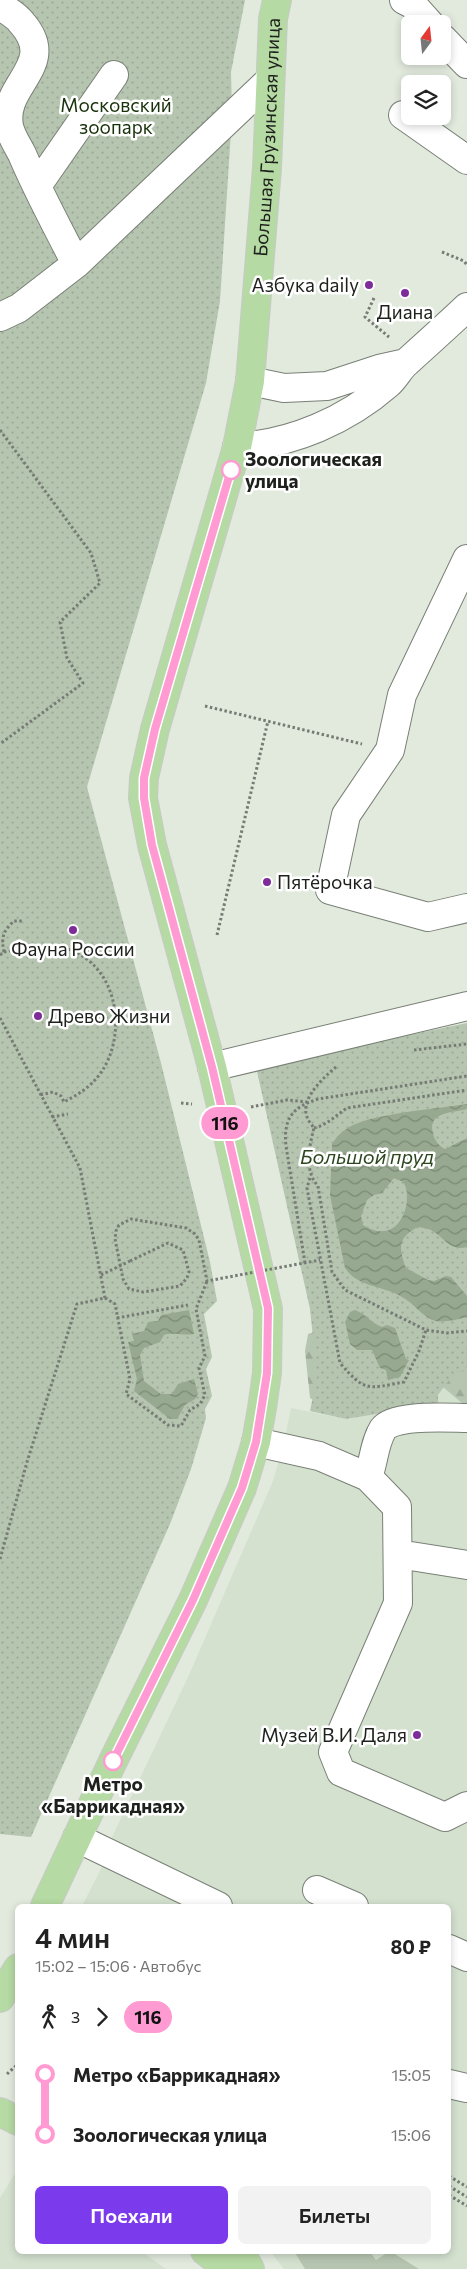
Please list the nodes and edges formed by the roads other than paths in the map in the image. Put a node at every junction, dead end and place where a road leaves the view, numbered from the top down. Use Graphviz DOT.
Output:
graph roads {
  1 [pos="277,0"];
  2 [pos="411,1"];
  3 [pos="0,5"];
  4 [pos="423,15"];
  5 [pos="451,47"];
  6 [pos="467,64"];
  7 [pos="114,75"];
  8 [pos="270,80"];
  9 [pos="417,125"];
  10 [pos="467,160"];
  11 [pos="37,186"];
  12 [pos="76,264"];
  13 [pos="467,307"];
  14 [pos="0,317"];
  15 [pos="400,352"];
  16 [pos="250,381"];
  17 [pos="237,447"];
  18 [pos="467,559"];
  19 [pos="467,908"];
  20 [pos="467,1006"];
  21 [pos="212,1067"];
  22 [pos="467,1418"];
  23 [pos="256,1442"];
  24 [pos="368,1477"];
  25 [pos="398,1554"];
  26 [pos="467,1565"];
  27 [pos="467,1806"];
  28 [pos="77,1838"];
  29 [pos="317,1890"];
  30 [pos="46,1904"];
  31 [pos="214,1904"];
  32 [pos="349,1904"];
  33 [pos="451,1949"];
  34 [pos="467,1957"];
  35 [pos="15,1973"];
  36 [pos="0,1998"];
  37 [pos="451,2084"];
  38 [pos="467,2088"];
  39 [pos="0,2112"];
  40 [pos="15,2120"];
  41 [pos="209,2254"];
  42 [pos="242,2254"];
  43 [pos="228,2269"];
  44 [pos="250,2269"];
  1 -- 8 [label="main road, Большая Грузинская улица"];
  2 -- 4 [label="street"];
  3 -- 11 [label="street"];
  5 -- 6 [label="street"];
  7 -- 11 [label="street"];
  8 -- 12 [label="street"];
  8 -- 16 [label="main road, Большая Грузинская улица"];
  9 -- 10 [label="street"];
  11 -- 12 [label="street"];
  12 -- 14 [label="street"];
  13 -- 15 [label="street"];
  15 -- 16 [label="street"];
  15 -- 17 [label="street"];
  16 -- 17 [label="main road, Большая Грузинская улица"];
  17 -- 21 [label="main road, Большая Грузинская улица"];
  18 -- 19 [label="street"];
  20 -- 21 [label="street"];
  21 -- 23 [label="main road, Большая Грузинская улица"];
  22 -- 24 [label="street"];
  23 -- 24 [label="street"];
  23 -- 28 [label="main road, Большая Грузинская улица"];
  24 -- 25 [label="street"];
  25 -- 26 [label="street"];
  25 -- 27 [label="street"];
  28 -- 30 [label="main road, Большая Грузинская улица"];
  28 -- 31 [label="street"];
  29 -- 32 [label="street"];
  33 -- 34 [label="street"];
  35 -- 36 [label="main road"];
  37 -- 38 [label="street"];
  39 -- 40 [label="main road"];
  41 -- 43 [label="main road"];
  42 -- 44 [label="main road"];
}
